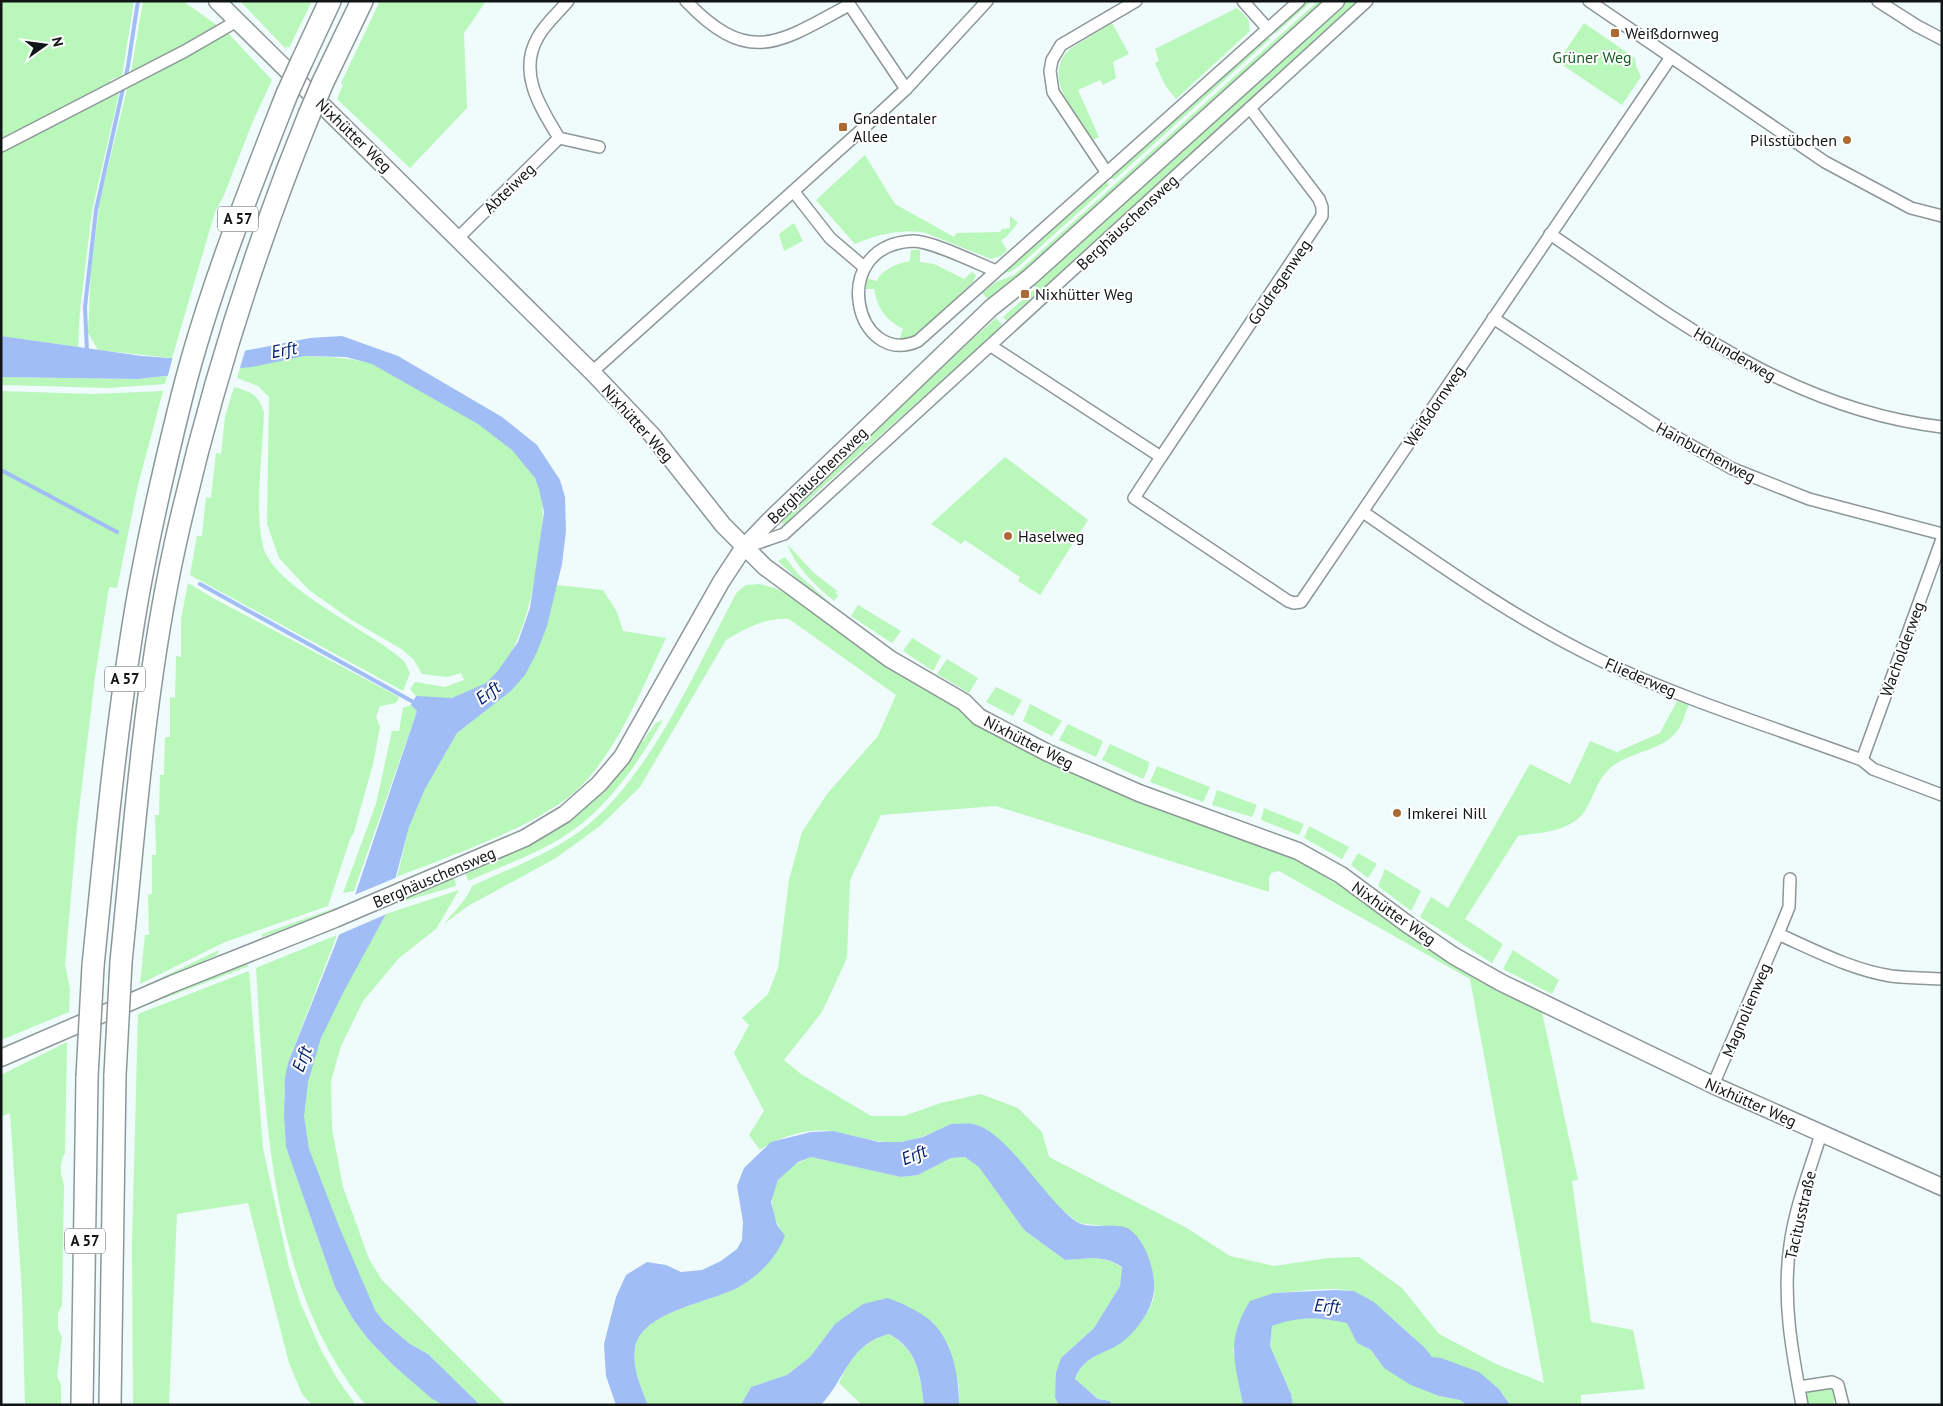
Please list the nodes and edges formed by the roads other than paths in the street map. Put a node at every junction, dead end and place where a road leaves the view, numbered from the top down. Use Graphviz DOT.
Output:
graph roads {
  1 [pos="217,1"];
  2 [pos="330,1"];
  3 [pos="362,1"];
  4 [pos="568,1"];
  5 [pos="686,1"];
  6 [pos="1136,1"];
  7 [pos="1243,1"];
  8 [pos="1299,1"];
  9 [pos="1336,1"];
  10 [pos="1367,1"];
  11 [pos="1589,1"];
  12 [pos="1878,1"];
  13 [pos="848,3"];
  14 [pos="985,3"];
  15 [pos="237,21"];
  16 [pos="1268,29"];
  17 [pos="1942,39"];
  18 [pos="1671,57"];
  19 [pos="906,89"];
  20 [pos="1250,108"];
  21 [pos="559,138"];
  22 [pos="1,146"];
  23 [pos="599,147"];
  24 [pos="1107,174"];
  25 [pos="794,192"];
  26 [pos="1942,216"];
  27 [pos="1550,234"];
  28 [pos="458,238"];
  29 [pos="864,267"];
  30 [pos="996,271"];
  31 [pos="1493,318"];
  32 [pos="991,346"];
  33 [pos="592,372"];
  34 [pos="1942,427"];
  35 [pos="1161,457"];
  36 [pos="1362,512"];
  37 [pos="1942,534"];
  38 [pos="1942,539"];
  39 [pos="744,547"];
  40 [pos="1862,760"];
  41 [pos="1942,795"];
  42 [pos="1790,879"];
  43 [pos="1778,934"];
  44 [pos="1942,978"];
  45 [pos="1,1058"];
  46 [pos="1713,1086"];
  47 [pos="1821,1134"];
  48 [pos="1942,1187"];
  49 [pos="1799,1387"];
  50 [pos="82,1405"];
  51 [pos="110,1405"];
  52 [pos="1802,1405"];
  53 [pos="1843,1405"];
  1 -- 15 [label="main road, Nixhütter Weg"];
  2 -- 50 [label="highway, A 57, bridge"];
  3 -- 51 [label="highway, A 57, bridge"];
  4 -- 21 [label="street"];
  5 -- 13 [label="street"];
  6 -- 24 [label="street"];
  7 -- 16 [label="street"];
  8 -- 16 [label="street"];
  9 -- 39 [label="main road, Berghäuschensweg"];
  10 -- 20 [label="street, Berghäuschensweg"];
  11 -- 18 [label="street"];
  12 -- 17 [label="street"];
  13 -- 19 [label="street"];
  14 -- 19 [label="street"];
  15 -- 22 [label="street"];
  15 -- 28 [label="main road, Nixhütter Weg"];
  16 -- 24 [label="street"];
  18 -- 26 [label="street"];
  18 -- 27 [label="street, Weißdornweg"];
  19 -- 25 [label="street"];
  20 -- 32 [label="street, Berghäuschensweg"];
  20 -- 35 [label="street, Goldregenweg"];
  21 -- 23 [label="street"];
  21 -- 28 [label="street, Abteiweg"];
  24 -- 30 [label="street"];
  25 -- 29 [label="street"];
  25 -- 33 [label="street"];
  27 -- 31 [label="street, Weißdornweg"];
  27 -- 34 [label="street, Holunderweg"];
  28 -- 33 [label="main road, Nixhütter Weg"];
  29 -- 30 [label="street"];
  29 -- 30 [label="street"];
  31 -- 36 [label="street, Weißdornweg"];
  31 -- 37 [label="street, Hainbuchenweg"];
  32 -- 35 [label="street"];
  32 -- 39 [label="street, Berghäuschensweg"];
  33 -- 39 [label="main road, Nixhütter Weg"];
  35 -- 36 [label="street, Weißdornweg"];
  36 -- 40 [label="street, Fliederweg"];
  38 -- 40 [label="street, Wacholderweg"];
  39 -- 45 [label="main road, Berghäuschensweg"];
  39 -- 46 [label="main road, Nixhütter Weg"];
  40 -- 41 [label="street, Fliederweg"];
  42 -- 43 [label="street, Magnolienweg"];
  43 -- 44 [label="street"];
  43 -- 46 [label="street, Magnolienweg"];
  46 -- 47 [label="main road, Nixhütter Weg"];
  47 -- 48 [label="main road, Nixhütter Weg"];
  47 -- 49 [label="street, Tacitusstraße"];
  49 -- 52 [label="street, Tacitusstraße"];
  49 -- 53 [label="street"];
}
